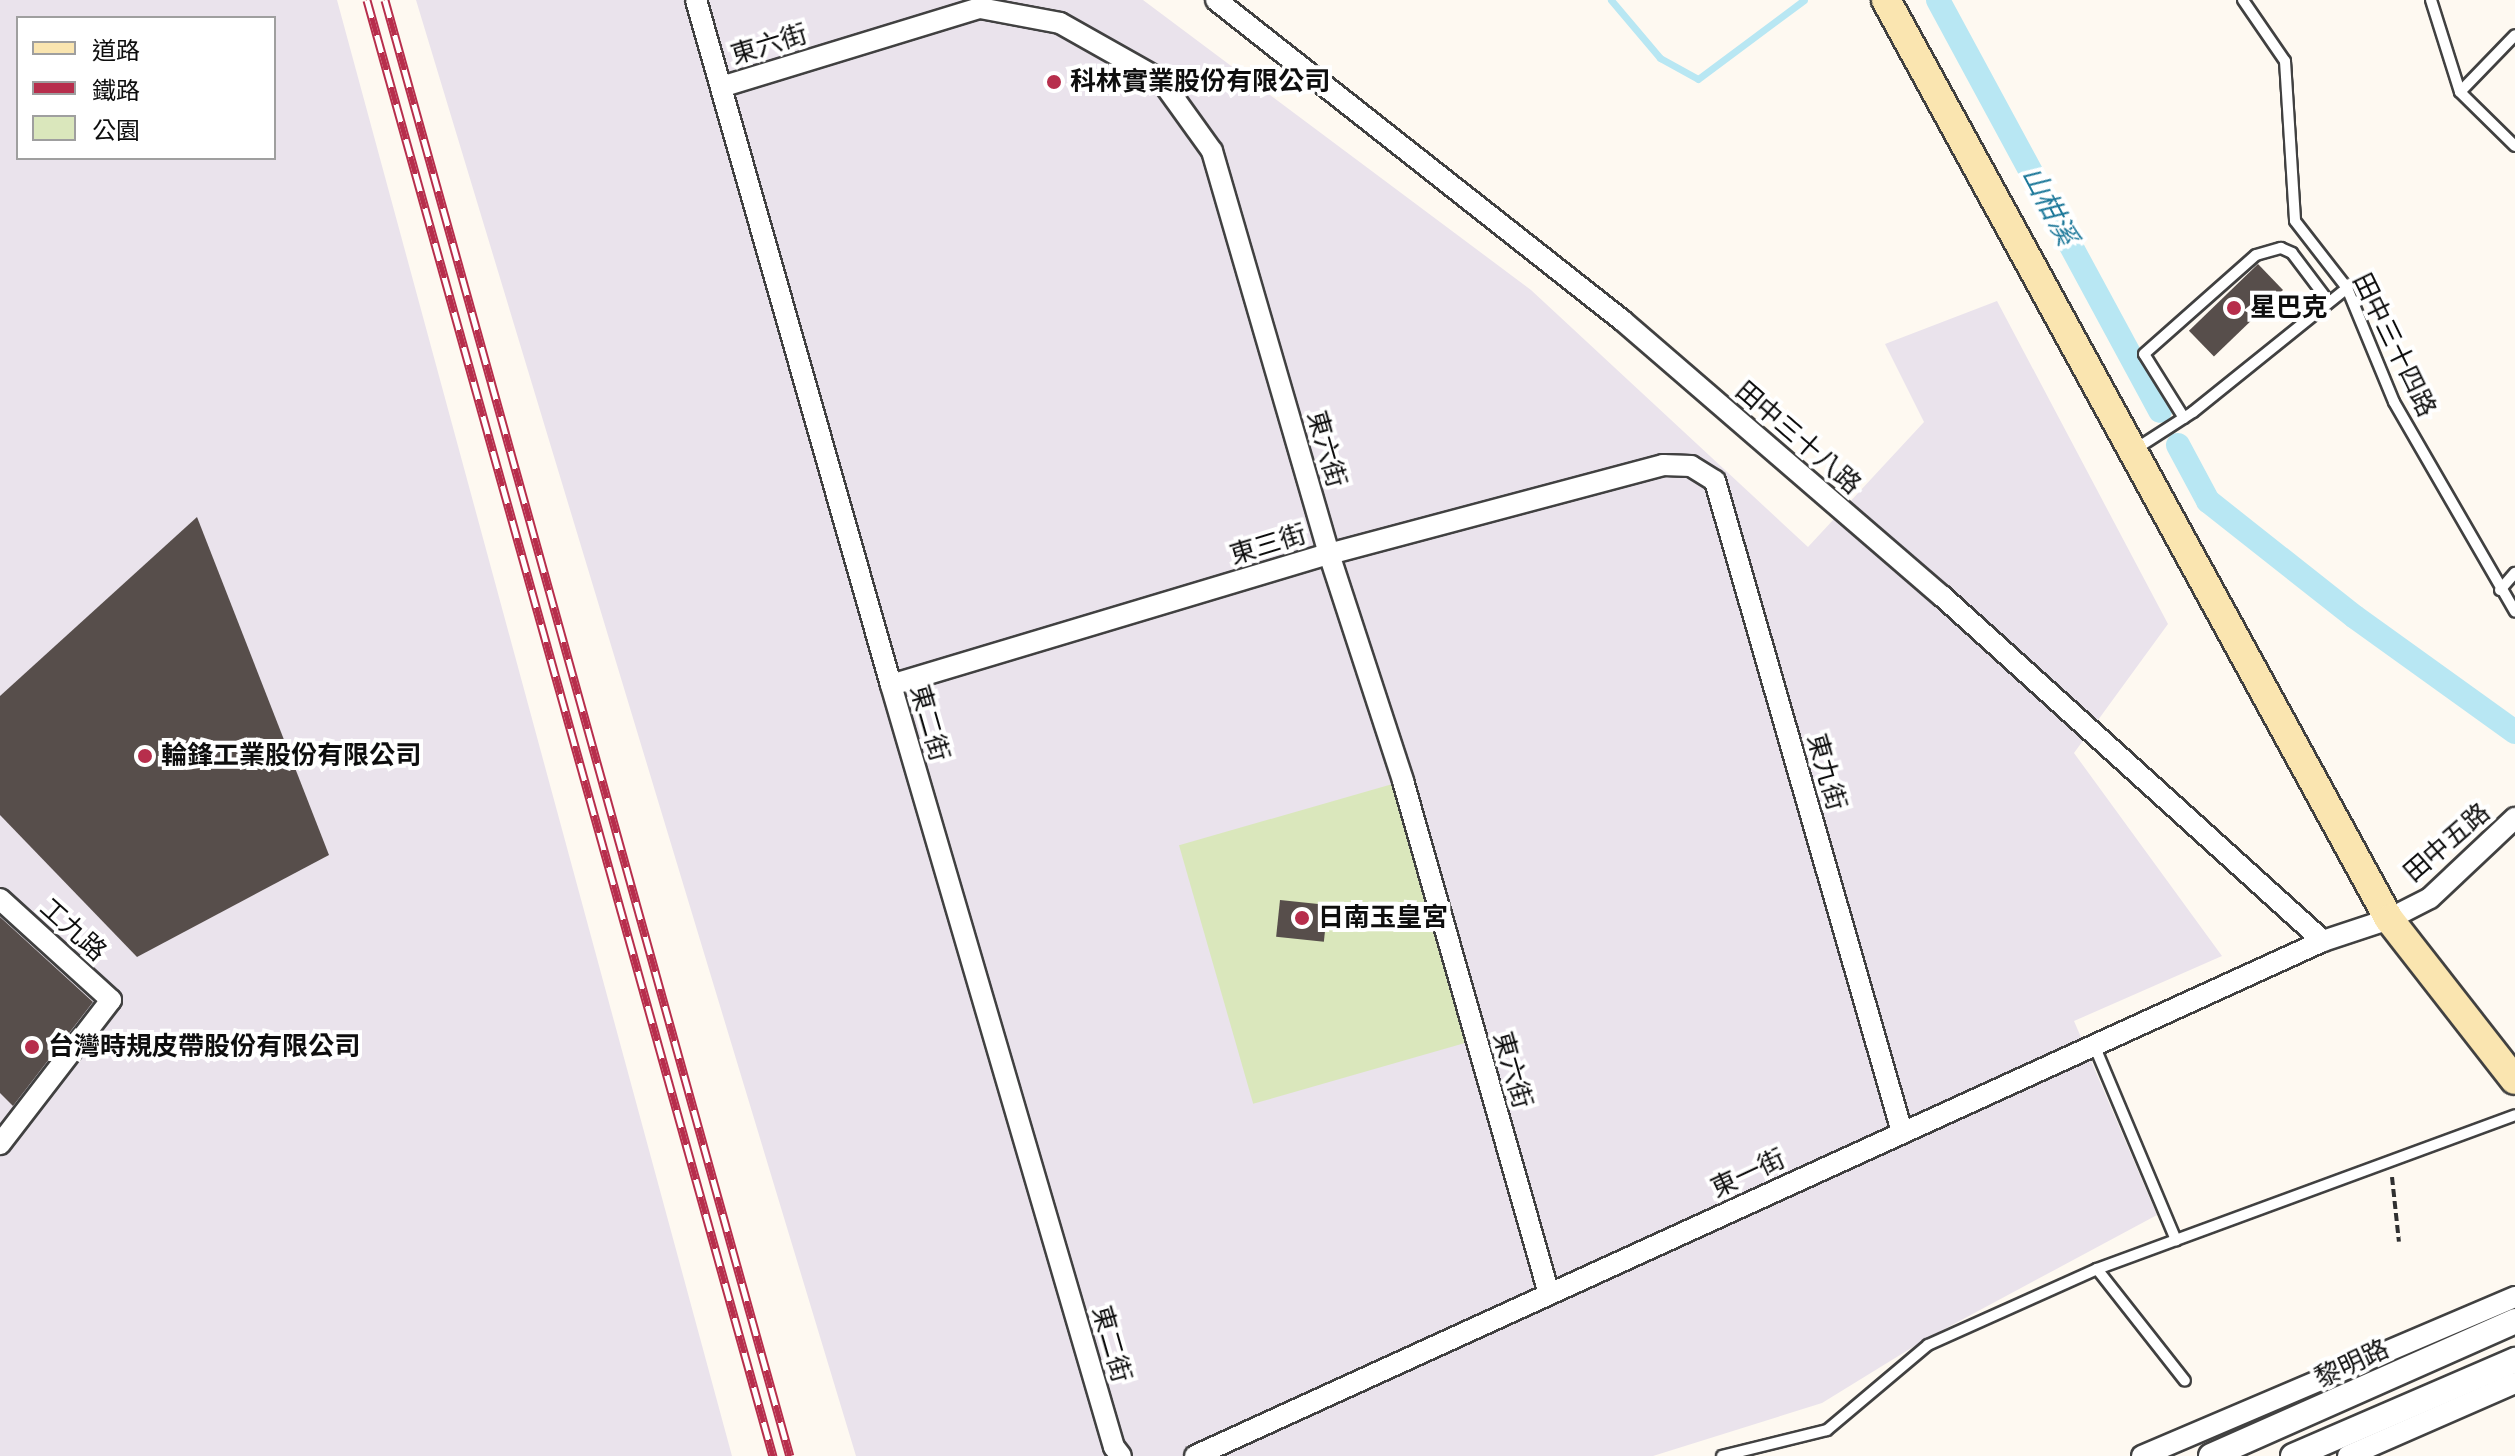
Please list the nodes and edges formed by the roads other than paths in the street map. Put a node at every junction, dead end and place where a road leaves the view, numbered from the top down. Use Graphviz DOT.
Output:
graph roads {
  1 [pos="696,0"];
  2 [pos="1216,0"];
  3 [pos="1886,0"];
  4 [pos="2243,0"];
  5 [pos="2431,0"];
  6 [pos="2515,35"];
  7 [pos="721,87"];
  8 [pos="2460,92"];
  9 [pos="2515,146"];
  10 [pos="2347,288"];
  11 [pos="2329,302"];
  12 [pos="2184,418"];
  13 [pos="2133,451"];
  14 [pos="1663,465"];
  15 [pos="1329,554"];
  16 [pos="2515,573"];
  17 [pos="2500,590"];
  18 [pos="2515,612"];
  19 [pos="891,685"];
  20 [pos="2515,818"];
  21 [pos="0,899"];
  22 [pos="2389,919"];
  23 [pos="2323,941"];
  24 [pos="2094,1045"];
  25 [pos="2515,1080"];
  26 [pos="2515,1115"];
  27 [pos="1902,1132"];
  28 [pos="0,1144"];
  29 [pos="2176,1240"];
  30 [pos="2097,1269"];
  31 [pos="1549,1294"];
  32 [pos="2515,1297"];
  33 [pos="2515,1321"];
  34 [pos="2515,1360"];
  35 [pos="2185,1381"];
  36 [pos="2515,1383"];
  37 [pos="2207,1431"];
  38 [pos="1121,1456"];
  39 [pos="1195,1456"];
  40 [pos="1722,1456"];
  41 [pos="2142,1456"];
  42 [pos="2184,1456"];
  43 [pos="2211,1456"];
  44 [pos="2293,1456"];
  45 [pos="2348,1456"];
  1 -- 7 [label="street, 東二街"];
  2 -- 23 [label="street, 田中三十八路"];
  3 -- 13 [label="main road"];
  4 -- 10 [label="lane, 田中三十四路"];
  5 -- 8 [label="lane"];
  6 -- 8 [label="lane"];
  7 -- 15 [label="street, 東六街"];
  7 -- 19 [label="street, 東二街"];
  8 -- 9 [label="lane"];
  10 -- 11 [label="lane"];
  10 -- 17 [label="lane, 田中三十四路"];
  11 -- 12 [label="lane"];
  11 -- 12 [label="lane"];
  12 -- 13 [label="lane"];
  13 -- 22 [label="main road"];
  14 -- 15 [label="street, 東三街"];
  14 -- 27 [label="street, 東九街"];
  15 -- 19 [label="street, 東三街"];
  15 -- 31 [label="street, 東六街"];
  16 -- 17 [label="lane"];
  17 -- 18 [label="lane, 田中三十四路"];
  19 -- 38 [label="street, 東二街"];
  20 -- 22 [label="street, 田中五路"];
  21 -- 28 [label="street, 工九路"];
  22 -- 23 [label="street, 田中五路"];
  22 -- 25 [label="main road"];
  23 -- 24 [label="street, 東一街"];
  24 -- 27 [label="street, 東一街"];
  24 -- 29 [label="lane"];
  26 -- 29 [label="lane"];
  27 -- 31 [label="street, 東一街"];
  29 -- 30 [label="lane"];
  30 -- 35 [label="lane"];
  30 -- 40 [label="lane"];
  31 -- 39 [label="street, 東一街"];
  32 -- 37 [label="street"];
  33 -- 43 [label="street, 黎明路"];
  34 -- 44 [label="street"];
  36 -- 45 [label="street"];
  37 -- 41 [label="street"];
  37 -- 42 [label="street"];
}
